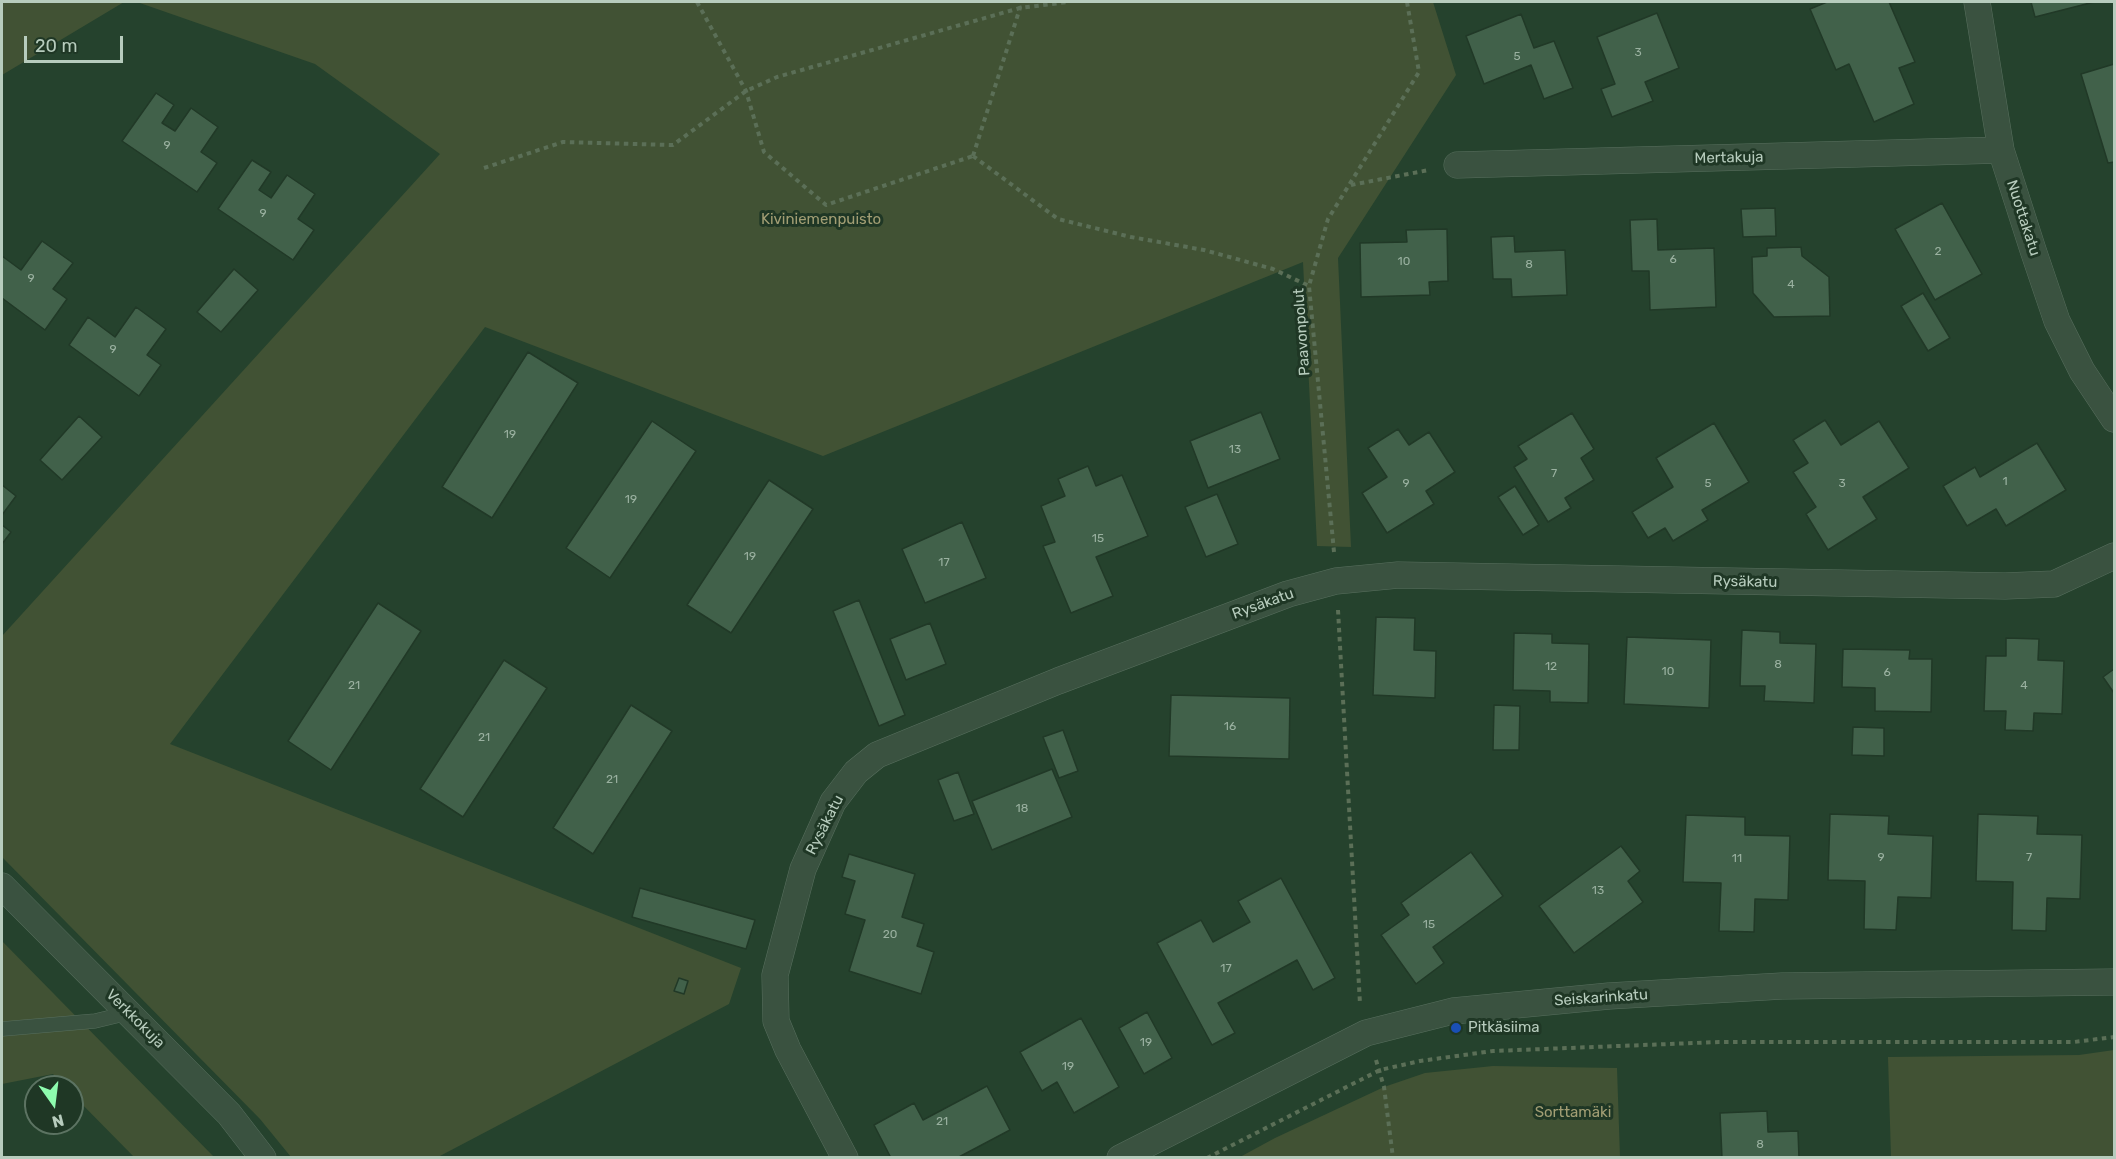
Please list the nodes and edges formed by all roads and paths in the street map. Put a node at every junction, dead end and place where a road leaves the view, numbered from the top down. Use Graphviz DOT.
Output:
graph roads {
  1 [pos="697,2"];
  2 [pos="1018,2"];
  3 [pos="1068,2"];
  4 [pos="1407,2"];
  5 [pos="1977,2"];
  6 [pos="1020,8"];
  7 [pos="746,91"];
  8 [pos="2001,150"];
  9 [pos="973,156"];
  10 [pos="1456,165"];
  11 [pos="484,168"];
  12 [pos="1350,185"];
  13 [pos="1309,286"];
  14 [pos="2115,419"];
  15 [pos="2115,556"];
  16 [pos="1336,581"];
  17 [pos="2,886"];
  18 [pos="2115,982"];
  19 [pos="128,1013"];
  20 [pos="1360,1015"];
  21 [pos="2,1029"];
  22 [pos="2115,1037"];
  23 [pos="1380,1070"];
  24 [pos="264,1158"];
  25 [pos="845,1158"];
  26 [pos="1120,1158"];
  27 [pos="1207,1158"];
  28 [pos="1393,1158"];
  1 -- 7 [label="path"];
  2 -- 6 [label="path"];
  3 -- 6 [label="path"];
  4 -- 12 [label="path, Paavonpolut"];
  5 -- 8 [label="street, Nuottakatu"];
  6 -- 7 [label="path"];
  6 -- 9 [label="path"];
  7 -- 9 [label="path"];
  7 -- 11 [label="path"];
  8 -- 10 [label="street, Mertakuja"];
  8 -- 14 [label="street, Nuottakatu"];
  9 -- 13 [label="path"];
  10 -- 12 [label="path"];
  12 -- 13 [label="path, Paavonpolut"];
  13 -- 16 [label="path, Paavonpolut"];
  15 -- 16 [label="street, Rysäkatu"];
  16 -- 20 [label="path"];
  16 -- 25 [label="street, Rysäkatu"];
  17 -- 19 [label="street, Verkkokuja"];
  18 -- 26 [label="street, Seiskarinkatu"];
  19 -- 21 [label="lane"];
  19 -- 24 [label="street, Verkkokuja"];
  22 -- 23 [label="path"];
  23 -- 27 [label="path"];
  23 -- 28 [label="path"];
}
